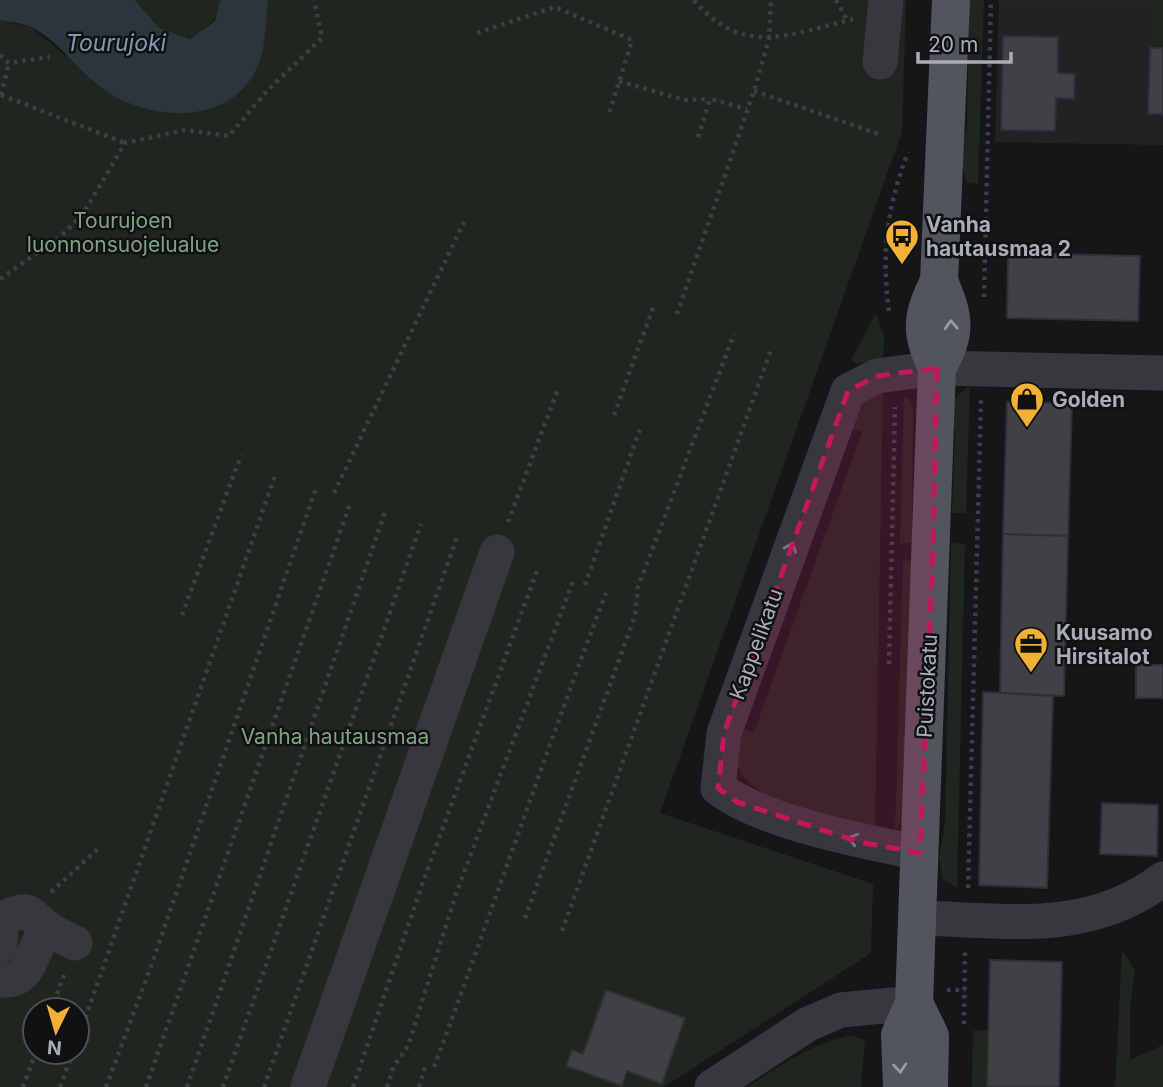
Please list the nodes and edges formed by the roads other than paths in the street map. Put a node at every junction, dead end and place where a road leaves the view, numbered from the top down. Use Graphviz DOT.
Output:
graph roads {
  1 [pos="951,0"];
  2 [pos="885,6"];
  3 [pos="880,62"];
  4 [pos="937,368"];
  5 [pos="1163,373"];
  6 [pos="497,552"];
  7 [pos="920,853"];
  8 [pos="1163,879"];
  9 [pos="918,918"];
  10 [pos="0,946"];
  11 [pos="0,981"];
  12 [pos="914,1003"];
  13 [pos="307,1087"];
  14 [pos="712,1087"];
  15 [pos="902,1087"];
  16 [pos="929,1087"];
  1 -- 4 [label="main road, Puistokatu"];
  2 -- 3 [label="street"];
  4 -- 5 [label="street, Kappelikatu"];
  4 -- 7 [label="main road, Puistokatu"];
  7 -- 4 [label="street, Kappelikatu, one-way"];
  6 -- 13 [label="street"];
  7 -- 9 [label="main road, Puistokatu"];
  8 -- 9 [label="street"];
  9 -- 12 [label="main road, Puistokatu"];
  10 -- 11 [label="street"];
  12 -- 14 [label="street"];
  12 -- 15 [label="main road, Puistokatu, one-way"];
  12 -- 16 [label="main road, Puistokatu"];
}
